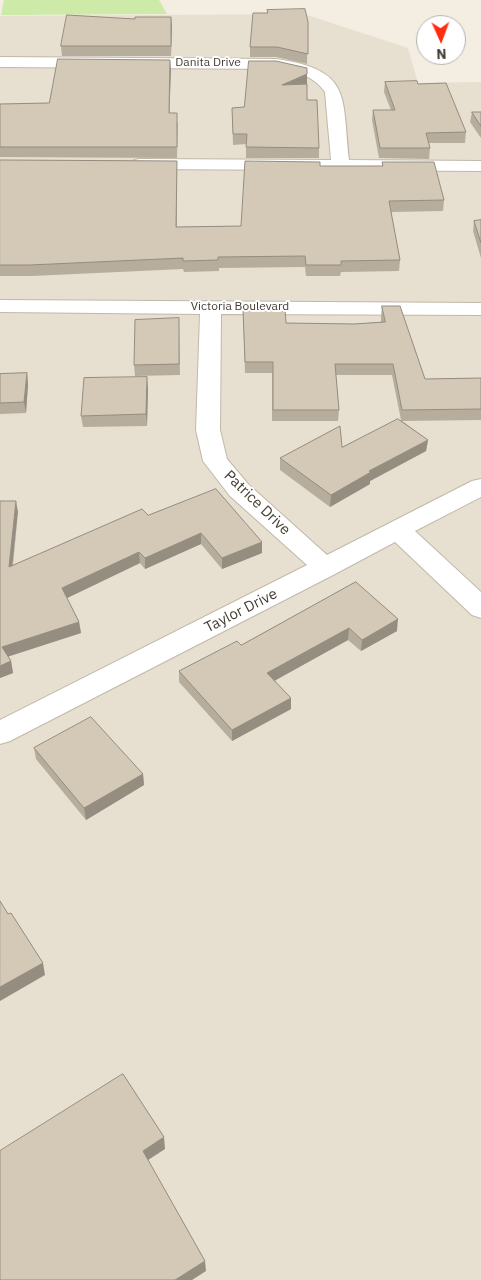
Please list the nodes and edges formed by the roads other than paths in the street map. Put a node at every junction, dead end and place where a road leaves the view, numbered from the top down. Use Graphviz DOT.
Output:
graph roads {
  1 [pos="0,62"];
  2 [pos="126,164"];
  3 [pos="341,165"];
  4 [pos="481,166"];
  5 [pos="0,306"];
  6 [pos="212,307"];
  7 [pos="481,309"];
  8 [pos="481,487"];
  9 [pos="398,530"];
  10 [pos="326,568"];
  11 [pos="481,608"];
  12 [pos="0,733"];
  1 -- 3 [label="street, Danita Drive"];
  2 -- 3 [label="street"];
  3 -- 4 [label="street"];
  5 -- 6 [label="street, Victoria Boulevard"];
  6 -- 7 [label="street, Victoria Boulevard"];
  6 -- 10 [label="street, Patrice Drive"];
  8 -- 9 [label="street, Taylor Drive"];
  9 -- 10 [label="street, Taylor Drive"];
  9 -- 11 [label="street"];
  10 -- 12 [label="street, Taylor Drive"];
}
